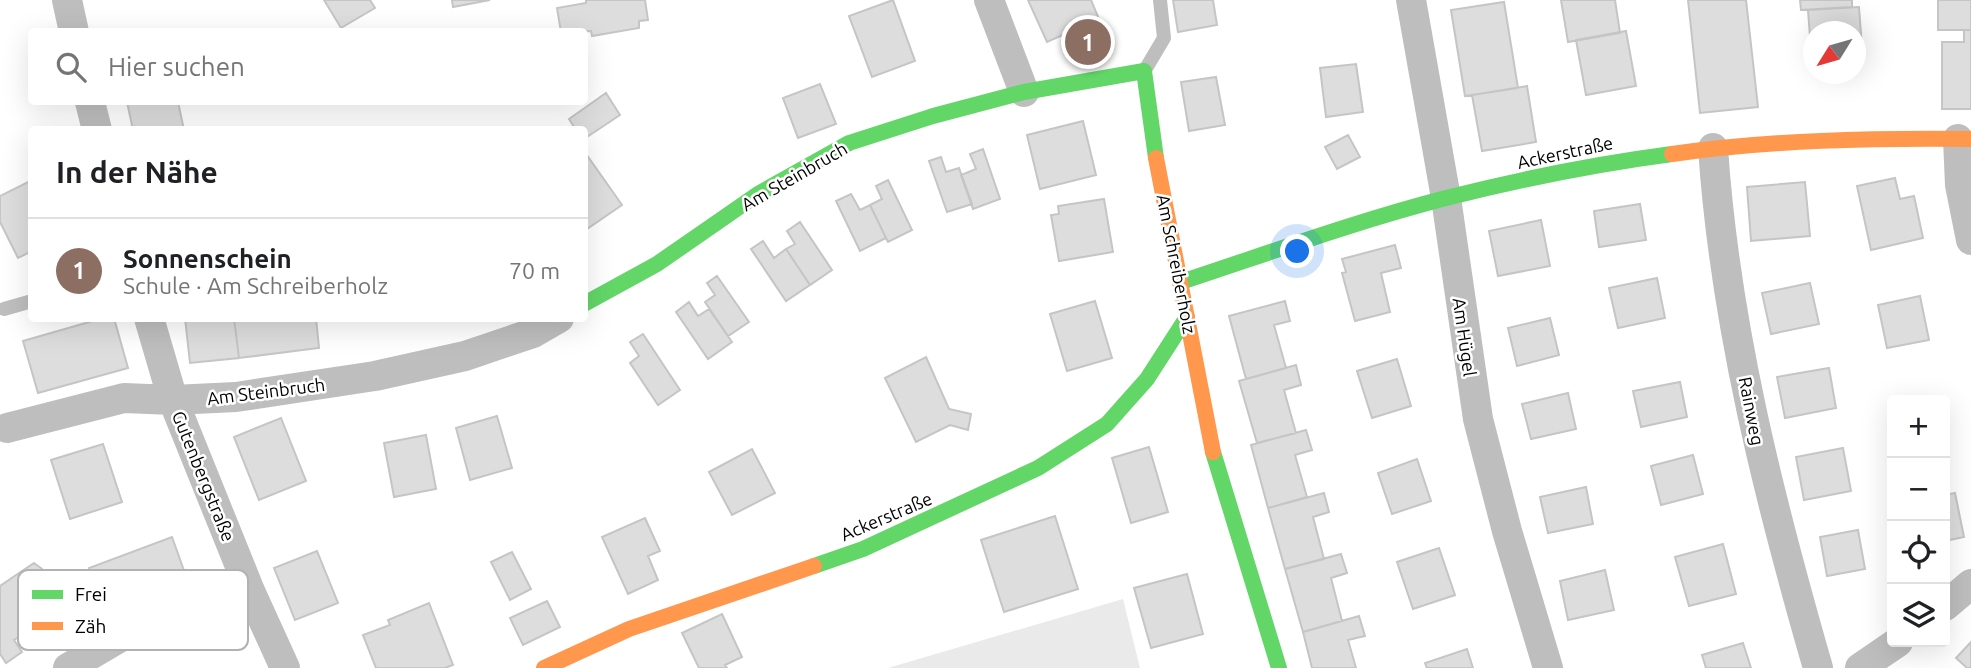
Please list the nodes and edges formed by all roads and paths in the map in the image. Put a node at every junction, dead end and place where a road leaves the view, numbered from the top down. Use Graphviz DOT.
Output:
graph roads {
  1 [pos="67,0"];
  2 [pos="989,0"];
  3 [pos="1160,0"];
  4 [pos="1410,0"];
  5 [pos="73,28"];
  6 [pos="1144,71"];
  7 [pos="1024,92"];
  8 [pos="91,105"];
  9 [pos="96,126"];
  10 [pos="1965,139"];
  11 [pos="1713,148"];
  12 [pos="1446,198"];
  13 [pos="1971,240"];
  14 [pos="1181,282"];
  15 [pos="588,302"];
  16 [pos="28,303"];
  17 [pos="4,309"];
  18 [pos="1187,317"];
  19 [pos="150,322"];
  20 [pos="552,322"];
  21 [pos="173,400"];
  22 [pos="7,428"];
  23 [pos="242,570"];
  24 [pos="1971,584"];
  25 [pos="248,586"];
  26 [pos="250,591"];
  27 [pos="1950,602"];
  28 [pos="1891,647"];
  29 [pos="99,650"];
  30 [pos="68,668"];
  31 [pos="285,668"];
  32 [pos="544,668"];
  33 [pos="1279,668"];
  34 [pos="1548,668"];
  35 [pos="1818,668"];
  36 [pos="1860,668"];
  1 -- 5 [label="street"];
  2 -- 7 [label="street"];
  3 -- 6 [label="lane"];
  4 -- 12 [label="street, Am Hügel"];
  6 -- 7 [label="street"];
  6 -- 14 [label="street, Am Schreiberholz"];
  7 -- 15 [label="street, Am Steinbruch"];
  8 -- 9 [label="street"];
  10 -- 11 [label="street, Ackerstraße"];
  10 -- 13 [label="street"];
  11 -- 12 [label="street, Ackerstraße"];
  11 -- 35 [label="street, Rainweg"];
  12 -- 14 [label="street, Ackerstraße"];
  12 -- 34 [label="street, Am Hügel"];
  14 -- 18 [label="street, Am Schreiberholz"];
  16 -- 17 [label="lane"];
  18 -- 32 [label="street, Ackerstraße"];
  18 -- 33 [label="street, Am Schreiberholz"];
  19 -- 21 [label="street, Gutenbergstraße"];
  20 -- 21 [label="street, Am Steinbruch"];
  21 -- 22 [label="street, Gutenbergstraße"];
  21 -- 23 [label="street, Gutenbergstraße"];
  24 -- 27 [label="street"];
  25 -- 26 [label="street, Gutenbergstraße"];
  26 -- 31 [label="street, Gutenbergstraße"];
  28 -- 36 [label="street"];
  29 -- 30 [label="street"];
}
